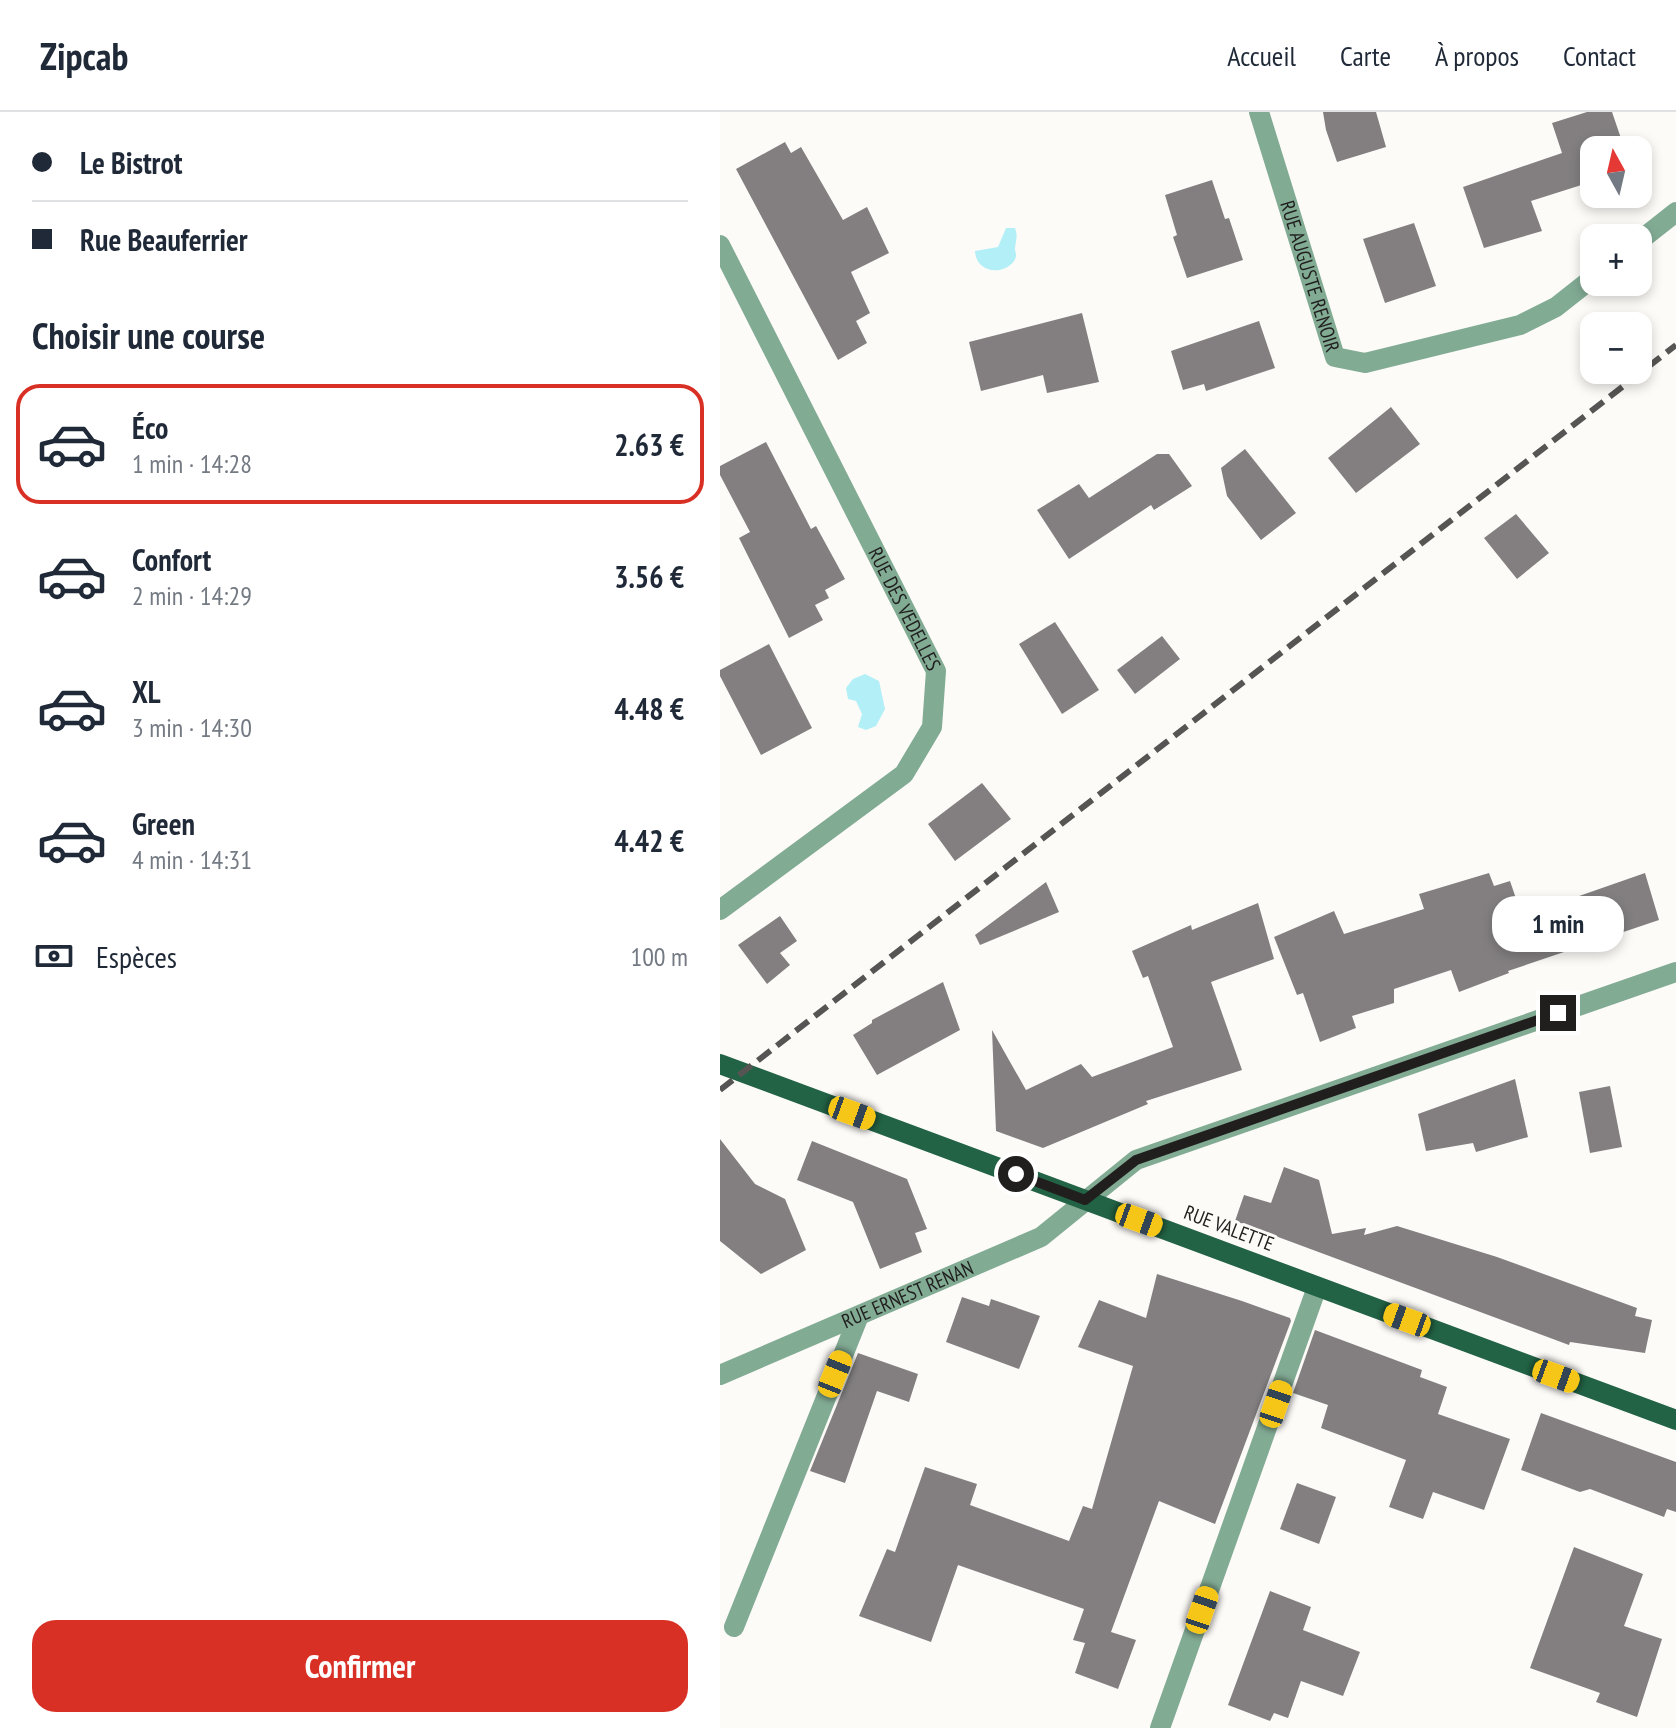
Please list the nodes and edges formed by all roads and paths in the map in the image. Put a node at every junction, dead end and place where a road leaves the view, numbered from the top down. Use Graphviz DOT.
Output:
graph roads {
  1 [pos="1259,112"];
  2 [pos="1676,212"];
  3 [pos="1652,231"];
  4 [pos="720,245"];
  5 [pos="1580,288"];
  6 [pos="720,910"];
  7 [pos="1676,972"];
  8 [pos="720,1064"];
  9 [pos="1085,1200"];
  10 [pos="1317,1287"];
  11 [pos="858,1318"];
  12 [pos="720,1375"];
  13 [pos="1676,1420"];
  14 [pos="734,1627"];
  15 [pos="1160,1728"];
  1 -- 5 [label="street, RUE AUGUSTE RENOIR"];
  2 -- 3 [label="street"];
  4 -- 6 [label="street, RUE DES VEDELLES"];
  7 -- 9 [label="street, RUE ERNEST RENAN"];
  8 -- 9 [label="main road, RUE VALETTE"];
  9 -- 10 [label="main road, RUE VALETTE"];
  9 -- 11 [label="street, RUE ERNEST RENAN"];
  10 -- 13 [label="main road, RUE VALETTE"];
  10 -- 15 [label="street"];
  11 -- 12 [label="street, RUE ERNEST RENAN"];
  11 -- 14 [label="street"];
}
